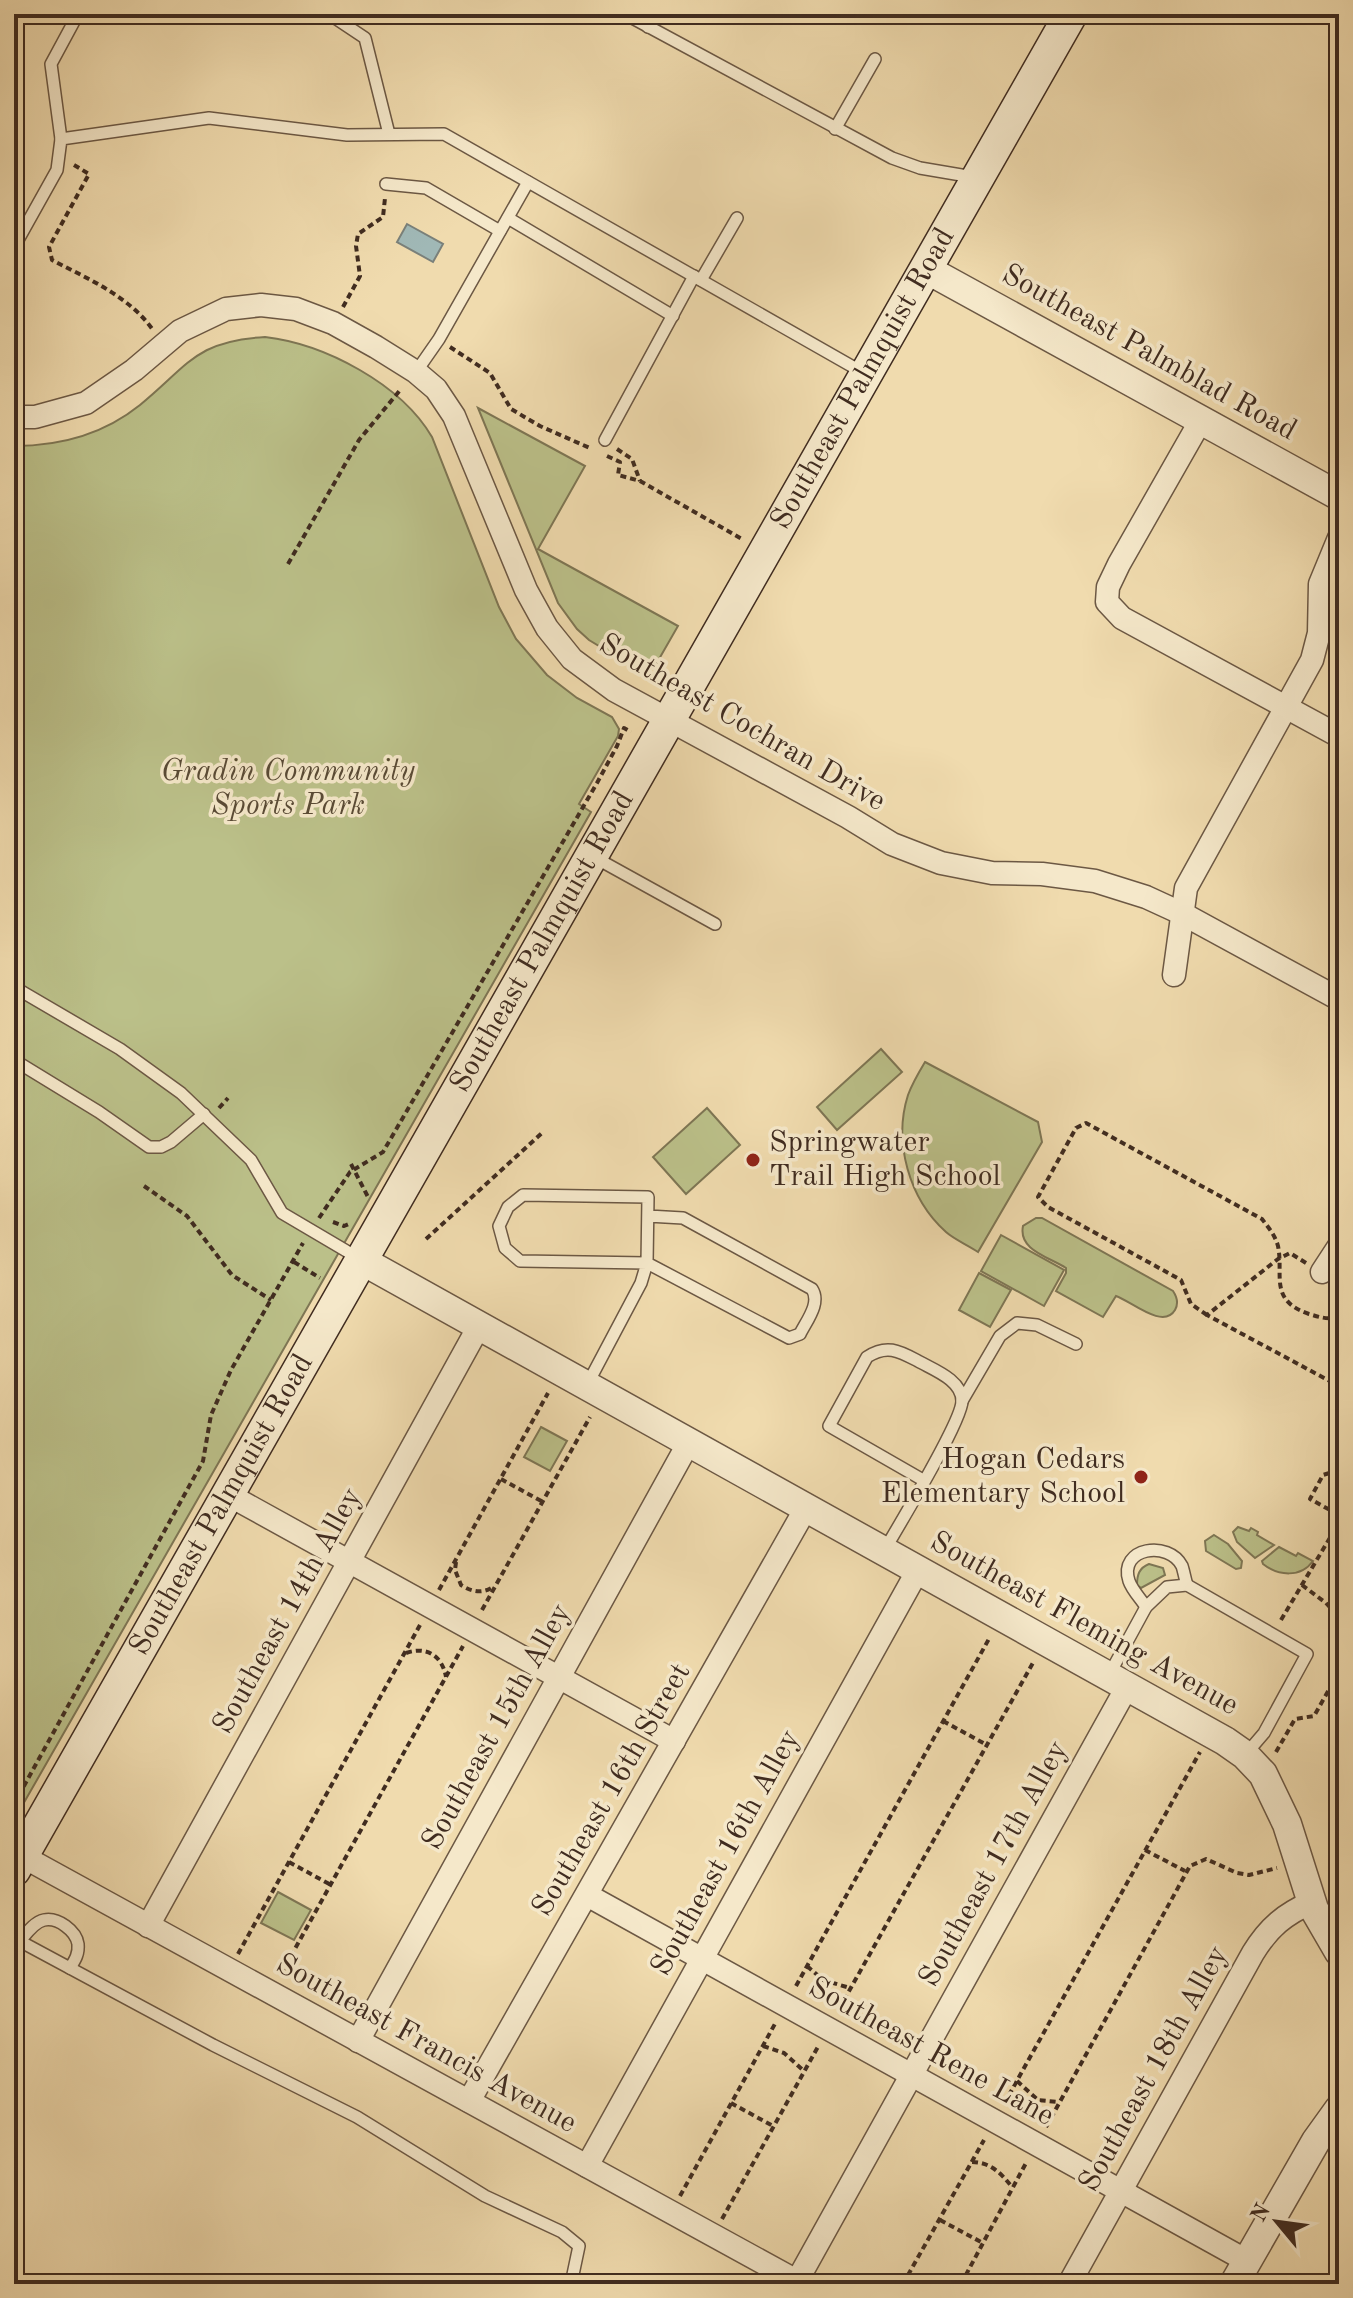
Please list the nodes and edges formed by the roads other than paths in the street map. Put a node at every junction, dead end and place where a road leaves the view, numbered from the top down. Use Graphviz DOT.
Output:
graph roads {
  1 [pos="78,14"];
  2 [pos="329,14"];
  3 [pos="625,14"];
  4 [pos="656,14"];
  5 [pos="1071,14"];
  6 [pos="648,27"];
  7 [pos="875,59"];
  8 [pos="835,129"];
  9 [pos="389,134"];
  10 [pos="61,139"];
  11 [pos="977,178"];
  12 [pos="528,182"];
  13 [pos="386,184"];
  14 [pos="508,218"];
  15 [pos="737,218"];
  16 [pos="500,231"];
  17 [pos="14,247"];
  18 [pos="926,269"];
  19 [pos="698,278"];
  20 [pos="673,316"];
  21 [pos="416,372"];
  22 [pos="866,374"];
  23 [pos="14,417"];
  24 [pos="1201,420"];
  25 [pos="605,440"];
  26 [pos="1339,496"];
  27 [pos="1339,538"];
  28 [pos="1286,706"];
  29 [pos="668,720"];
  30 [pos="1339,736"];
  31 [pos="592,856"];
  32 [pos="1183,914"];
  33 [pos="715,924"];
  34 [pos="1174,975"];
  35 [pos="14,987"];
  36 [pos="1339,999"];
  37 [pos="14,1060"];
  38 [pos="204,1114"];
  39 [pos="648,1216"];
  40 [pos="1339,1246"];
  41 [pos="361,1260"];
  42 [pos="647,1263"];
  43 [pos="1322,1272"];
  44 [pos="479,1326"];
  45 [pos="1076,1344"];
  46 [pos="587,1386"];
  47 [pos="962,1401"];
  48 [pos="689,1442"];
  49 [pos="923,1480"];
  50 [pos="227,1494"];
  51 [pos="806,1508"];
  52 [pos="884,1551"];
  53 [pos="349,1561"];
  54 [pos="918,1570"];
  55 [pos="1187,1585"];
  56 [pos="1146,1607"];
  57 [pos="559,1677"];
  58 [pos="1118,1681"];
  59 [pos="674,1741"];
  60 [pos="1254,1765"];
  61 [pos="18,1863"];
  62 [pos="587,1895"];
  63 [pos="1312,1902"];
  64 [pos="148,1926"];
  65 [pos="17,1940"];
  66 [pos="1339,1952"];
  67 [pos="702,1959"];
  68 [pos="70,1968"];
  69 [pos="358,2041"];
  70 [pos="912,2075"];
  71 [pos="469,2101"];
  72 [pos="1339,2109"];
  73 [pos="587,2166"];
  74 [pos="1120,2191"];
  75 [pos="1240,2272"];
  76 [pos="800,2283"];
  77 [pos="571,2284"];
  78 [pos="1069,2284"];
  1 -- 10 [label="lane"];
  2 -- 9 [label="lane"];
  3 -- 6 [label="lane"];
  4 -- 6 [label="lane"];
  5 -- 11 [label="main road, Southeast Palmquist Road"];
  6 -- 8 [label="lane"];
  7 -- 8 [label="lane"];
  8 -- 11 [label="lane"];
  9 -- 10 [label="lane"];
  9 -- 12 [label="lane"];
  10 -- 17 [label="lane"];
  11 -- 18 [label="main road, Southeast Palmquist Road"];
  12 -- 14 [label="lane"];
  12 -- 19 [label="lane"];
  13 -- 16 [label="lane"];
  14 -- 16 [label="lane"];
  14 -- 20 [label="lane"];
  15 -- 19 [label="lane"];
  16 -- 21 [label="lane"];
  18 -- 22 [label="main road, Southeast Palmquist Road"];
  18 -- 24 [label="street, Southeast Palmblad Road"];
  19 -- 20 [label="lane"];
  19 -- 22 [label="lane"];
  20 -- 25 [label="lane"];
  21 -- 23 [label="street, Southeast Cochran Drive"];
  21 -- 29 [label="street, Southeast Cochran Drive"];
  22 -- 29 [label="main road, Southeast Palmquist Road"];
  24 -- 26 [label="street, Southeast Palmblad Road"];
  24 -- 28 [label="street"];
  27 -- 28 [label="street"];
  28 -- 30 [label="street"];
  28 -- 32 [label="street"];
  29 -- 31 [label="main road, Southeast Palmquist Road"];
  29 -- 32 [label="street, Southeast Cochran Drive"];
  31 -- 33 [label="lane"];
  31 -- 41 [label="main road, Southeast Palmquist Road"];
  32 -- 34 [label="street"];
  32 -- 36 [label="street, Southeast Cochran Drive"];
  35 -- 38 [label="lane"];
  37 -- 38 [label="lane"];
  38 -- 41 [label="lane"];
  39 -- 42 [label="lane"];
  39 -- 42 [label="lane"];
  39 -- 42 [label="lane"];
  40 -- 43 [label="street"];
  41 -- 44 [label="street, Southeast Fleming Avenue"];
  41 -- 50 [label="main road, Southeast Palmquist Road"];
  42 -- 46 [label="lane"];
  44 -- 46 [label="street, Southeast Fleming Avenue"];
  44 -- 53 [label="street, Southeast 14th Alley"];
  45 -- 47 [label="lane"];
  46 -- 48 [label="street, Southeast Fleming Avenue"];
  47 -- 49 [label="lane"];
  47 -- 49 [label="lane"];
  48 -- 51 [label="street, Southeast Fleming Avenue"];
  48 -- 57 [label="street, Southeast 15th Alley"];
  49 -- 52 [label="lane"];
  50 -- 53 [label="street"];
  50 -- 61 [label="main road, Southeast Palmquist Road"];
  51 -- 52 [label="street, Southeast Fleming Avenue"];
  51 -- 59 [label="street, Southeast 16th Street"];
  52 -- 54 [label="street, Southeast Fleming Avenue"];
  53 -- 57 [label="street"];
  53 -- 64 [label="street, Southeast 14th Alley"];
  54 -- 58 [label="street, Southeast Fleming Avenue"];
  54 -- 67 [label="street, Southeast 16th Alley"];
  55 -- 56 [label="lane"];
  55 -- 56 [label="lane"];
  55 -- 60 [label="lane"];
  56 -- 58 [label="lane"];
  57 -- 59 [label="street"];
  57 -- 69 [label="street, Southeast 15th Alley"];
  58 -- 60 [label="street, Southeast Fleming Avenue"];
  58 -- 70 [label="street, Southeast 17th Alley"];
  59 -- 62 [label="street, Southeast 16th Street"];
  60 -- 63 [label="street"];
  61 -- 64 [label="street, Southeast Francis Avenue"];
  62 -- 67 [label="street, Southeast Rene Lane"];
  62 -- 71 [label="street, Southeast 16th Street"];
  63 -- 66 [label="street"];
  63 -- 74 [label="street, Southeast 18th Alley"];
  64 -- 69 [label="street, Southeast Francis Avenue"];
  65 -- 68 [label="lane"];
  65 -- 68 [label="lane"];
  67 -- 70 [label="street, Southeast Rene Lane"];
  67 -- 73 [label="street, Southeast 16th Alley"];
  68 -- 77 [label="lane"];
  69 -- 71 [label="street, Southeast Francis Avenue"];
  70 -- 74 [label="street, Southeast Rene Lane"];
  70 -- 76 [label="street, Southeast 17th Alley"];
  71 -- 73 [label="street, Southeast Francis Avenue"];
  72 -- 75 [label="street"];
  73 -- 76 [label="street, Southeast Francis Avenue"];
  74 -- 75 [label="street, Southeast Rene Lane"];
  74 -- 78 [label="street, Southeast 18th Alley"];
}
